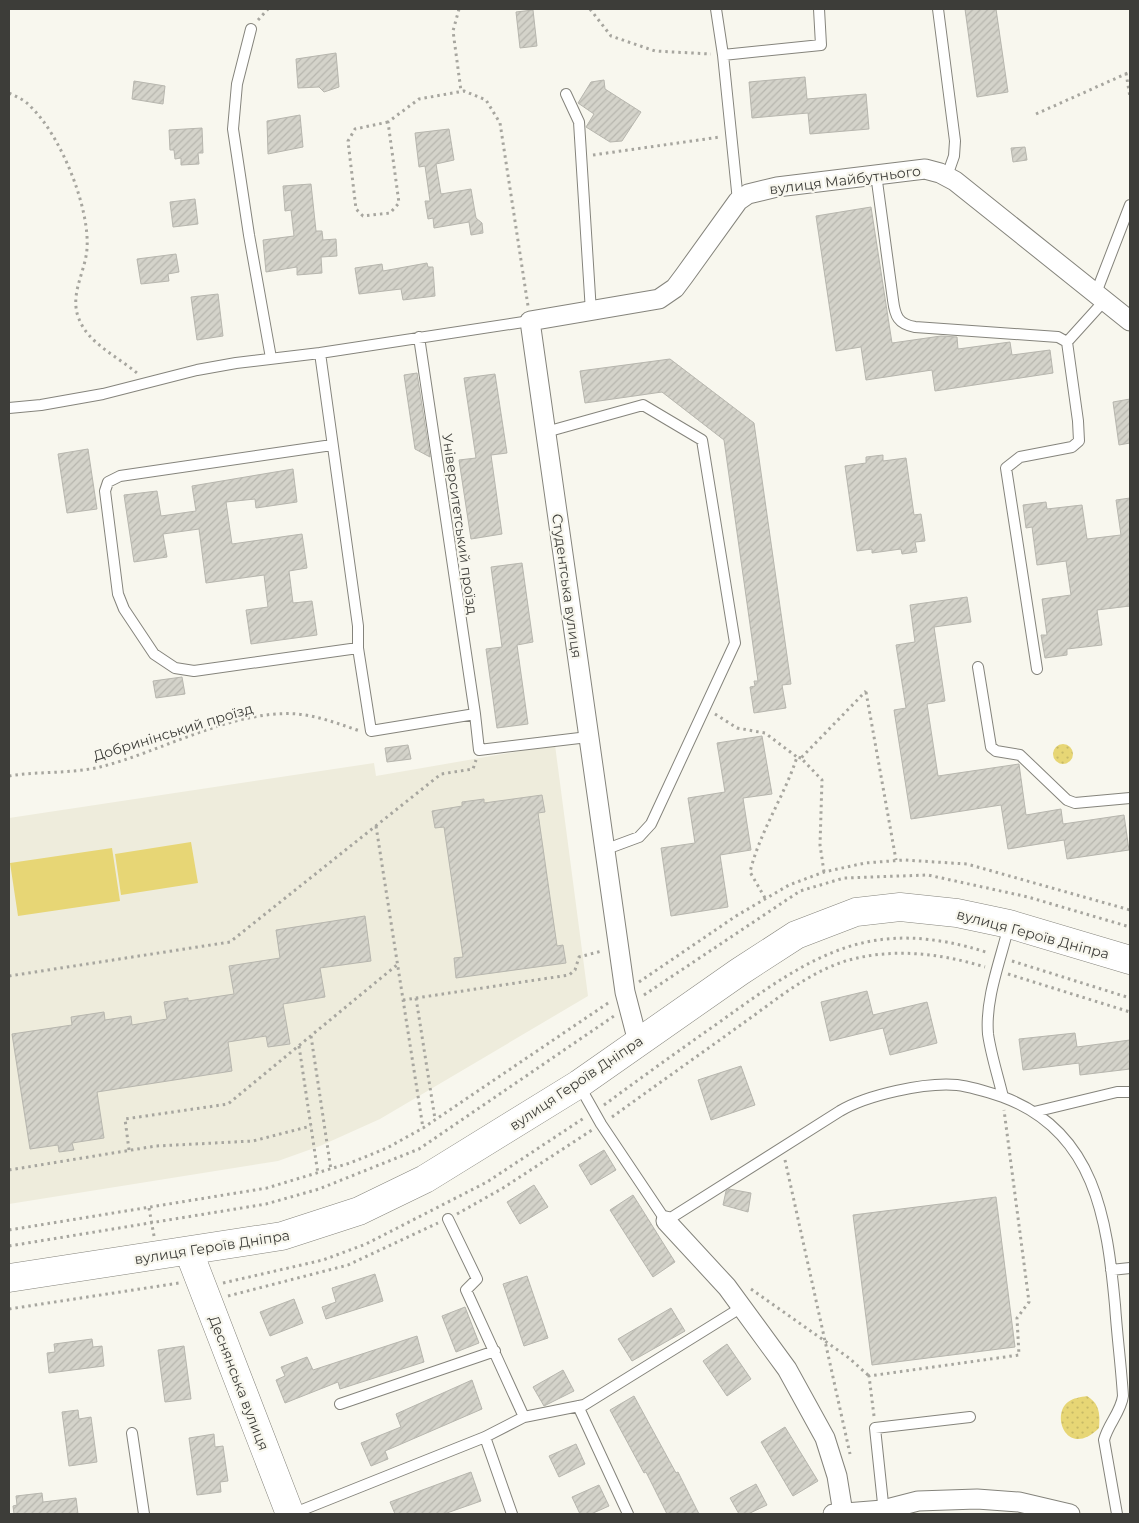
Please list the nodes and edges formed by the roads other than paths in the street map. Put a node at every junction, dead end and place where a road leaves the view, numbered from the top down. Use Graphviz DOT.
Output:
graph roads {
  1 [pos="716,9"];
  2 [pos="818,9"];
  3 [pos="938,9"];
  4 [pos="251,29"];
  5 [pos="723,55"];
  6 [pos="566,94"];
  7 [pos="876,174"];
  8 [pos="946,176"];
  9 [pos="738,201"];
  10 [pos="1130,206"];
  11 [pos="1100,296"];
  12 [pos="591,312"];
  13 [pos="530,321"];
  14 [pos="1130,321"];
  15 [pos="419,337"];
  16 [pos="1067,342"];
  17 [pos="320,353"];
  18 [pos="271,358"];
  19 [pos="9,408"];
  20 [pos="546,432"];
  21 [pos="332,445"];
  22 [pos="358,648"];
  23 [pos="978,667"];
  24 [pos="1037,669"];
  25 [pos="474,714"];
  26 [pos="588,737"];
  27 [pos="1130,798"];
  28 [pos="604,850"];
  29 [pos="1009,924"];
  30 [pos="1130,960"];
  31 [pos="638,1042"];
  32 [pos="579,1084"];
  33 [pos="1130,1092"];
  34 [pos="1002,1097"];
  35 [pos="1034,1112"];
  36 [pos="448,1219"];
  37 [pos="666,1221"];
  38 [pos="189,1252"];
  39 [pos="1130,1268"];
  40 [pos="1111,1270"];
  41 [pos="9,1278"];
  42 [pos="742,1307"];
  43 [pos="495,1351"];
  44 [pos="340,1404"];
  45 [pos="578,1406"];
  46 [pos="524,1417"];
  47 [pos="970,1417"];
  48 [pos="132,1433"];
  49 [pos="485,1437"];
  50 [pos="884,1512"];
  51 [pos="144,1514"];
  52 [pos="290,1514"];
  53 [pos="512,1514"];
  54 [pos="628,1514"];
  55 [pos="838,1514"];
  56 [pos="1070,1514"];
  57 [pos="1117,1514"];
  1 -- 5 [label="lane"];
  2 -- 5 [label="lane"];
  3 -- 8 [label="lane"];
  4 -- 18 [label="lane"];
  5 -- 9 [label="lane"];
  6 -- 12 [label="lane"];
  7 -- 8 [label="street, вулиця Майбутнього"];
  7 -- 9 [label="street, вулиця Майбутнього"];
  7 -- 16 [label="lane"];
  8 -- 11 [label="street, вулиця Майбутнього"];
  9 -- 12 [label="street, вулиця Майбутнього"];
  10 -- 11 [label="lane"];
  11 -- 14 [label="street, вулиця Майбутнього"];
  11 -- 16 [label="lane"];
  12 -- 13 [label="street, вулиця Майбутнього"];
  13 -- 15 [label="lane"];
  13 -- 20 [label="street, Студентська вулиця"];
  15 -- 17 [label="lane"];
  15 -- 25 [label="lane, Університетський проїзд"];
  16 -- 24 [label="lane"];
  17 -- 18 [label="lane"];
  17 -- 21 [label="lane"];
  18 -- 19 [label="lane"];
  20 -- 26 [label="street, Студентська вулиця"];
  20 -- 28 [label="lane"];
  21 -- 22 [label="lane"];
  21 -- 22 [label="lane"];
  22 -- 25 [label="lane"];
  23 -- 27 [label="lane"];
  25 -- 26 [label="lane, Університетський проїзд"];
  26 -- 28 [label="street, Студентська вулиця"];
  28 -- 31 [label="street, Студентська вулиця"];
  29 -- 30 [label="street, вулиця Героїв Дніпра"];
  29 -- 31 [label="street, вулиця Героїв Дніпра"];
  29 -- 34 [label="lane"];
  31 -- 32 [label="street, вулиця Героїв Дніпра"];
  32 -- 37 [label="lane"];
  32 -- 38 [label="street, вулиця Героїв Дніпра"];
  33 -- 35 [label="lane"];
  34 -- 35 [label="lane"];
  34 -- 37 [label="lane"];
  35 -- 40 [label="lane"];
  36 -- 43 [label="lane"];
  37 -- 42 [label="street"];
  38 -- 41 [label="street, вулиця Героїв Дніпра"];
  38 -- 52 [label="street, Деснянська вулиця"];
  39 -- 40 [label="lane"];
  40 -- 57 [label="lane"];
  42 -- 45 [label="lane"];
  42 -- 55 [label="street"];
  43 -- 44 [label="lane"];
  43 -- 46 [label="lane"];
  45 -- 46 [label="lane"];
  45 -- 54 [label="lane"];
  46 -- 49 [label="lane"];
  47 -- 50 [label="lane"];
  48 -- 51 [label="lane"];
  49 -- 52 [label="lane"];
  49 -- 53 [label="lane"];
  50 -- 55 [label="street"];
  50 -- 56 [label="street"];
}
